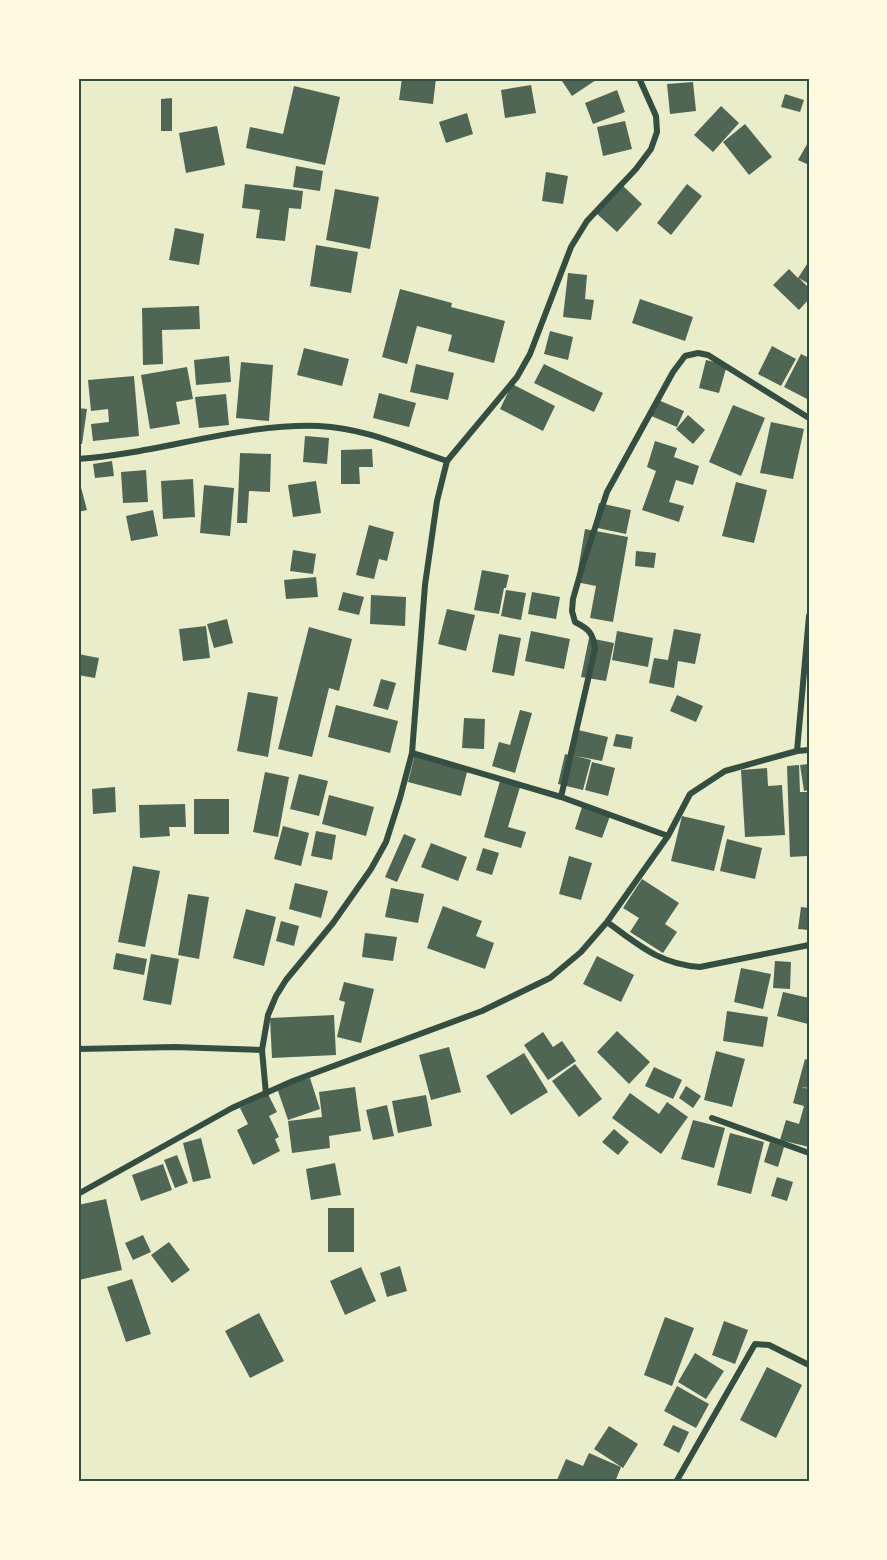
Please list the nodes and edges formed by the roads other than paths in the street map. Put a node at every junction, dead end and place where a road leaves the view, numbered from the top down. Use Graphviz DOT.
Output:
graph roads {
  1 [pos="639,78"];
  2 [pos="809,418"];
  3 [pos="78,459"];
  4 [pos="447,462"];
  5 [pos="809,616"];
  6 [pos="809,750"];
  7 [pos="797,752"];
  8 [pos="412,753"];
  9 [pos="561,796"];
  10 [pos="668,836"];
  11 [pos="607,922"];
  12 [pos="809,945"];
  13 [pos="78,1049"];
  14 [pos="262,1050"];
  15 [pos="266,1094"];
  16 [pos="712,1118"];
  17 [pos="809,1153"];
  18 [pos="78,1194"];
  19 [pos="809,1365"];
  20 [pos="676,1482"];
  1 -- 4 [label="street"];
  2 -- 9 [label="street"];
  3 -- 4 [label="street"];
  4 -- 8 [label="street"];
  5 -- 7 [label="street"];
  6 -- 7 [label="street"];
  7 -- 10 [label="street"];
  8 -- 9 [label="street"];
  8 -- 14 [label="street"];
  9 -- 10 [label="street"];
  10 -- 11 [label="street"];
  11 -- 12 [label="street"];
  11 -- 15 [label="street"];
  13 -- 14 [label="street"];
  14 -- 15 [label="street"];
  15 -- 18 [label="street"];
  16 -- 17 [label="street"];
  19 -- 20 [label="street"];
}
